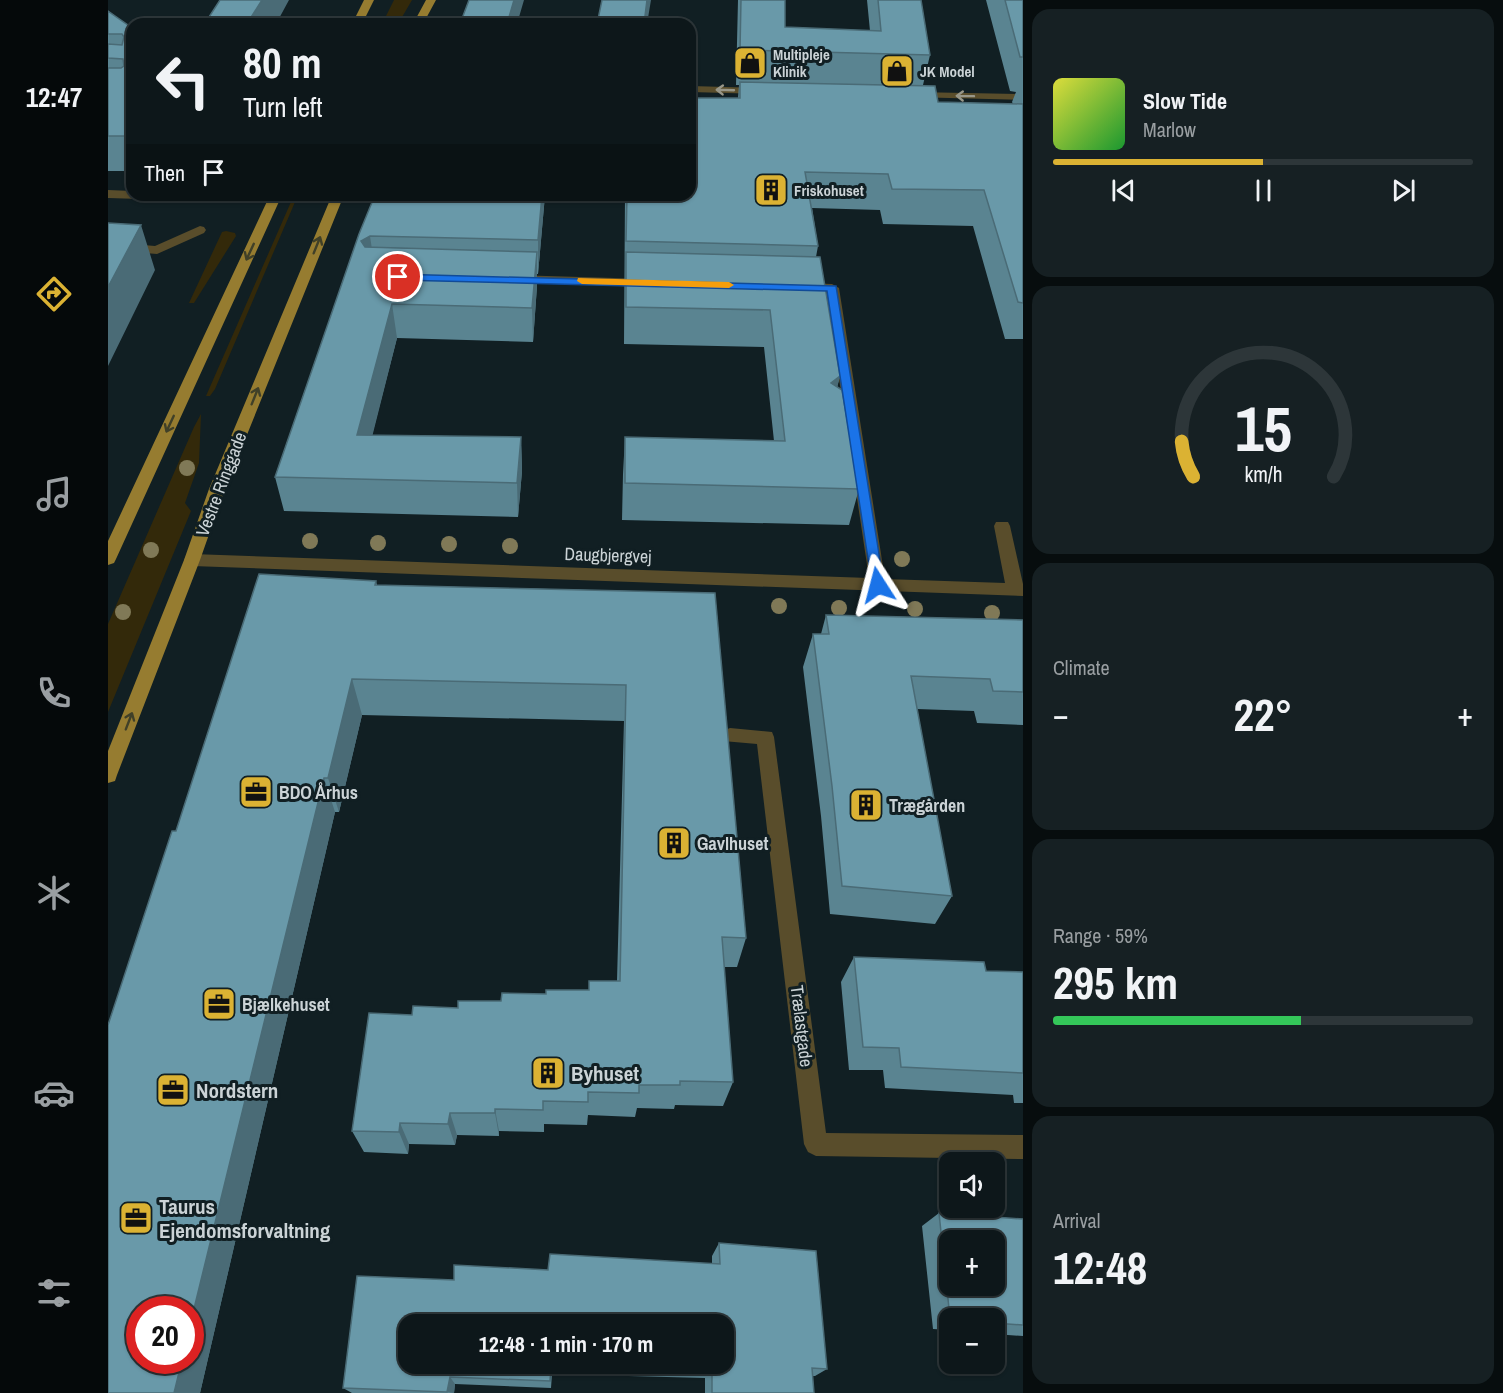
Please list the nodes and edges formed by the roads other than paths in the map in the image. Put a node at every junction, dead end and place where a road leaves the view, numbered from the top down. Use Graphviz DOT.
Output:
graph roads {
  1 [pos="369,0"];
  2 [pos="431,0"];
  3 [pos="360,18"];
  4 [pos="421,18"];
  5 [pos="696,89"];
  6 [pos="778,92"];
  7 [pos="902,95"];
  8 [pos="1023,98"];
  9 [pos="108,194"];
  10 [pos="126,195"];
  11 [pos="273,201"];
  12 [pos="336,201"];
  13 [pos="200,230"];
  14 [pos="108,246"];
  15 [pos="502,279"];
  16 [pos="666,283"];
  17 [pos="785,287"];
  18 [pos="832,420"];
  19 [pos="852,421"];
  20 [pos="1002,525"];
  21 [pos="108,558"];
  22 [pos="192,560"];
  23 [pos="878,585"];
  24 [pos="1019,590"];
  25 [pos="730,736"];
  26 [pos="108,775"];
  27 [pos="1023,1147"];
  1 -- 3 [label="main road"];
  2 -- 4 [label="main road"];
  6 -- 5 [label="street, one-way"];
  8 -- 7 [label="street, one-way"];
  9 -- 10 [label="street"];
  11 -- 21 [label="main road, one-way"];
  22 -- 12 [label="main road, Vestre Ringgade, one-way"];
  13 -- 14 [label="street"];
  15 -- 16 [label="street"];
  17 -- 19 [label="street"];
  18 -- 19 [label="street"];
  19 -- 23 [label="street"];
  20 -- 24 [label="street"];
  22 -- 23 [label="street, Daugbjergvej"];
  26 -- 22 [label="main road, Vestre Ringgade, one-way"];
  23 -- 24 [label="street, Daugbjergvej"];
  25 -- 27 [label="street, Trælastgade"];
}
